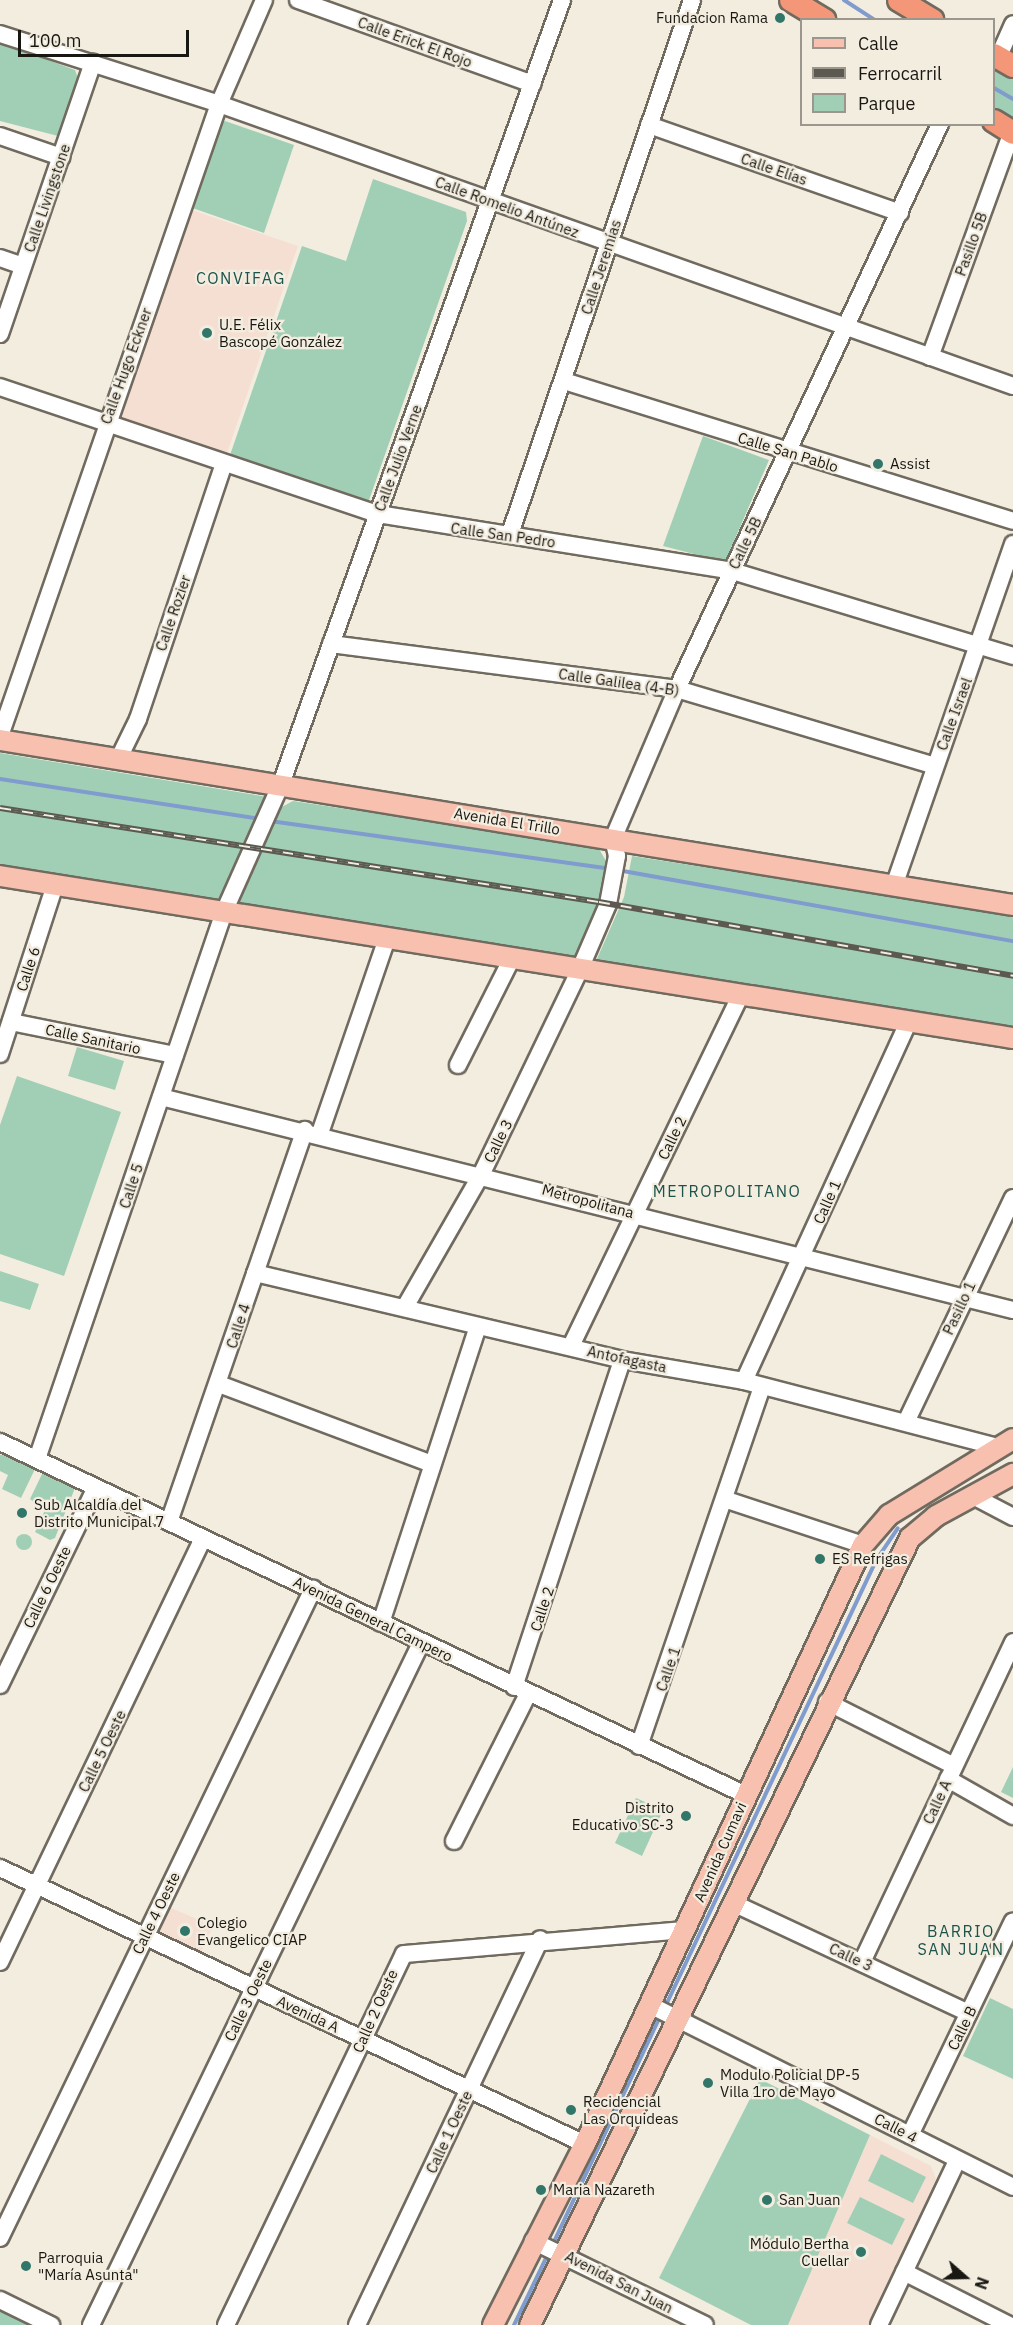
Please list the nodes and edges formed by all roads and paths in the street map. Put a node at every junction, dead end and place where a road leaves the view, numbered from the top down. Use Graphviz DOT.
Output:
graph roads {
  1 [pos="264,0"];
  2 [pos="298,0"];
  3 [pos="562,0"];
  4 [pos="692,0"];
  5 [pos="791,0"];
  6 [pos="899,0"];
  7 [pos="821,18"];
  8 [pos="929,18"];
  9 [pos="1013,24"];
  10 [pos="0,34"];
  11 [pos="1001,60"];
  12 [pos="93,63"];
  13 [pos="532,84"];
  14 [pos="219,104"];
  15 [pos="649,125"];
  16 [pos="939,126"];
  17 [pos="1006,129"];
  18 [pos="0,136"];
  19 [pos="61,157"];
  20 [pos="490,201"];
  21 [pos="900,213"];
  22 [pos="608,243"];
  23 [pos="0,258"];
  24 [pos="24,266"];
  25 [pos="847,328"];
  26 [pos="0,334"];
  27 [pos="930,357"];
  28 [pos="564,381"];
  29 [pos="1013,386"];
  30 [pos="0,387"];
  31 [pos="105,424"];
  32 [pos="789,452"];
  33 [pos="224,464"];
  34 [pos="378,514"];
  35 [pos="1013,521"];
  36 [pos="510,534"];
  37 [pos="1013,544"];
  38 [pos="732,571"];
  39 [pos="331,644"];
  40 [pos="979,645"];
  41 [pos="1013,656"];
  42 [pos="676,689"];
  43 [pos="0,736"];
  44 [pos="0,740"];
  45 [pos="118,760"];
  46 [pos="935,766"];
  47 [pos="280,788"];
  48 [pos="613,839"];
  49 [pos="0,876"];
  50 [pos="895,884"];
  51 [pos="55,885"];
  52 [pos="1013,905"];
  53 [pos="224,912"];
  54 [pos="387,938"];
  55 [pos="512,958"];
  56 [pos="580,969"];
  57 [pos="741,995"];
  58 [pos="11,1022"];
  59 [pos="908,1022"];
  60 [pos="1013,1038"];
  61 [pos="0,1054"];
  62 [pos="175,1055"];
  63 [pos="458,1065"];
  64 [pos="161,1097"];
  65 [pos="313,1132"];
  66 [pos="482,1173"];
  67 [pos="1013,1198"];
  68 [pos="635,1214"];
  69 [pos="802,1257"];
  70 [pos="255,1273"];
  71 [pos="964,1296"];
  72 [pos="405,1307"];
  73 [pos="1013,1310"];
  74 [pos="478,1326"];
  75 [pos="571,1346"];
  76 [pos="622,1359"];
  77 [pos="744,1381"];
  78 [pos="219,1384"];
  79 [pos="762,1386"];
  80 [pos="907,1420"];
  81 [pos="0,1442"];
  82 [pos="1006,1443"];
  83 [pos="37,1459"];
  84 [pos="432,1464"];
  85 [pos="1013,1474"];
  86 [pos="95,1489"];
  87 [pos="973,1497"];
  88 [pos="727,1500"];
  89 [pos="906,1504"];
  90 [pos="1013,1517"];
  91 [pos="169,1522"];
  92 [pos="925,1524"];
  93 [pos="203,1539"];
  94 [pos="863,1545"];
  95 [pos="313,1589"];
  96 [pos="381,1623"];
  97 [pos="840,1638"];
  98 [pos="1013,1642"];
  99 [pos="421,1643"];
  100 [pos="0,1685"];
  101 [pos="521,1690"];
  102 [pos="827,1702"];
  103 [pos="639,1746"];
  104 [pos="951,1772"];
  105 [pos="746,1795"];
  106 [pos="1013,1816"];
  107 [pos="454,1841"];
  108 [pos="0,1868"];
  109 [pos="37,1886"];
  110 [pos="733,1903"];
  111 [pos="1013,1921"];
  112 [pos="685,1930"];
  113 [pos="145,1937"];
  114 [pos="540,1939"];
  115 [pos="0,1962"];
  116 [pos="862,1962"];
  117 [pos="254,1989"];
  118 [pos="665,2012"];
  119 [pos="969,2013"];
  120 [pos="363,2040"];
  121 [pos="469,2090"];
  122 [pos="910,2135"];
  123 [pos="585,2144"];
  124 [pos="957,2161"];
  125 [pos="1013,2187"];
  126 [pos="0,2238"];
  127 [pos="536,2242"];
  128 [pos="559,2252"];
  129 [pos="904,2272"];
  130 [pos="0,2300"];
  131 [pos="51,2325"];
  132 [pos="91,2325"];
  133 [pos="226,2325"];
  134 [pos="357,2325"];
  135 [pos="493,2325"];
  136 [pos="530,2325"];
  137 [pos="705,2325"];
  138 [pos="879,2325"];
  139 [pos="1009,2325"];
  1 -- 14 [label="street, Calle Hugo Eckner"];
  2 -- 13 [label="street, Calle Erick El Rojo"];
  3 -- 13 [label="street, Calle Julio Verne"];
  4 -- 15 [label="street, Calle Jeremías"];
  5 -- 7 [label="highway"];
  6 -- 8 [label="highway"];
  9 -- 11 [label="street"];
  10 -- 12 [label="street, Calle Romelio Antúnez"];
  12 -- 14 [label="street, Calle Romelio Antúnez"];
  12 -- 19 [label="street, Calle Livingstone"];
  13 -- 20 [label="street, Calle Julio Verne"];
  14 -- 20 [label="street, Calle Romelio Antúnez"];
  14 -- 31 [label="street, Calle Hugo Eckner"];
  15 -- 21 [label="street, Calle Elías"];
  15 -- 22 [label="street, Calle Jeremías"];
  16 -- 21 [label="street, Calle 5B"];
  17 -- 27 [label="street, Pasillo 5B"];
  18 -- 19 [label="street"];
  19 -- 24 [label="street, Calle Livingstone"];
  20 -- 22 [label="street, Calle Romelio Antúnez"];
  20 -- 34 [label="street, Calle Julio Verne"];
  21 -- 25 [label="street, Calle 5B"];
  22 -- 25 [label="street, Calle Romelio Antúnez"];
  22 -- 28 [label="street, Calle Jeremías"];
  23 -- 24 [label="street"];
  24 -- 26 [label="street, Calle Livingstone"];
  25 -- 27 [label="street, Calle Romelio Antúnez"];
  25 -- 32 [label="street, Calle 5B"];
  27 -- 29 [label="street, Calle Romelio Antúnez"];
  28 -- 32 [label="street, Calle San Pablo"];
  28 -- 36 [label="street, Calle Jeremías"];
  30 -- 31 [label="street, Calle San Pedro"];
  31 -- 33 [label="street, Calle San Pedro"];
  31 -- 43 [label="street, Calle Hugo Eckner"];
  32 -- 35 [label="street, Calle San Pablo"];
  32 -- 38 [label="street, Calle 5B"];
  33 -- 34 [label="street, Calle San Pedro"];
  33 -- 45 [label="street, Calle Rozier"];
  34 -- 36 [label="street, Calle San Pedro"];
  34 -- 39 [label="street, Calle Julio Verne"];
  36 -- 38 [label="street, Calle San Pedro"];
  37 -- 40 [label="street, Calle Israel"];
  38 -- 40 [label="street, Calle San Pedro"];
  38 -- 42 [label="street, Calle 5B"];
  39 -- 42 [label="street, Calle Galilea (4-B)"];
  39 -- 47 [label="street, Calle Julio Verne"];
  40 -- 41 [label="street, Calle San Pedro"];
  40 -- 46 [label="street, Calle Israel"];
  42 -- 46 [label="street, Calle Galilea (4-B)"];
  42 -- 48 [label="street, Calle 5B"];
  44 -- 45 [label="main road, Avenida El Trillo"];
  45 -- 47 [label="main road, Avenida El Trillo"];
  46 -- 50 [label="street, Calle Israel"];
  47 -- 48 [label="main road, Avenida El Trillo"];
  47 -- 53 [label="street, Calle Julio Verne"];
  48 -- 50 [label="main road, Avenida El Trillo"];
  48 -- 56 [label="street, Calle 5B"];
  49 -- 51 [label="main road"];
  50 -- 52 [label="main road, Avenida El Trillo"];
  51 -- 53 [label="main road"];
  51 -- 58 [label="street, Calle 6"];
  53 -- 54 [label="main road"];
  53 -- 62 [label="street, Calle 5"];
  54 -- 55 [label="main road"];
  54 -- 65 [label="street, Calle 4"];
  55 -- 56 [label="main road"];
  55 -- 63 [label="street"];
  56 -- 57 [label="main road"];
  56 -- 66 [label="street, Calle 3"];
  57 -- 59 [label="main road"];
  57 -- 68 [label="street, Calle 2"];
  58 -- 61 [label="street, Calle 6"];
  58 -- 62 [label="street, Calle Sanitario"];
  59 -- 60 [label="main road"];
  59 -- 69 [label="street, Calle 1"];
  62 -- 64 [label="street, Calle 5"];
  64 -- 65 [label="street, Metropolitana"];
  64 -- 83 [label="street, Calle 5"];
  65 -- 66 [label="street, Metropolitana"];
  65 -- 70 [label="street, Calle 4"];
  66 -- 68 [label="street, Metropolitana"];
  66 -- 72 [label="street, Calle 3"];
  67 -- 71 [label="street, Pasillo 1"];
  68 -- 69 [label="street, Metropolitana"];
  68 -- 75 [label="street, Calle 2"];
  69 -- 71 [label="street, Metropolitana"];
  69 -- 77 [label="street, Calle 1"];
  70 -- 72 [label="street, Antofagasta"];
  70 -- 78 [label="street, Calle 4"];
  71 -- 73 [label="street, Metropolitana"];
  71 -- 80 [label="street, Pasillo 1"];
  72 -- 74 [label="street, Antofagasta"];
  74 -- 75 [label="street, Antofagasta"];
  74 -- 84 [label="street"];
  75 -- 76 [label="street, Antofagasta"];
  76 -- 77 [label="street, Antofagasta"];
  76 -- 101 [label="street, Calle 2"];
  77 -- 79 [label="street, Antofagasta"];
  78 -- 84 [label="street"];
  78 -- 91 [label="street, Calle 4"];
  79 -- 80 [label="street, Antofagasta"];
  79 -- 88 [label="street, Calle 1"];
  80 -- 82 [label="street, Antofagasta"];
  81 -- 83 [label="street, Avenida General Campero"];
  82 -- 89 [label="main road, Avenida Cumavi"];
  83 -- 86 [label="street, Avenida General Campero"];
  84 -- 96 [label="street"];
  85 -- 87 [label="main road, Avenida Cumavi"];
  86 -- 91 [label="street, Avenida General Campero"];
  86 -- 100 [label="street, Calle 6 Oeste"];
  87 -- 90 [label="street"];
  87 -- 92 [label="main road, Avenida Cumavi"];
  88 -- 94 [label="street"];
  88 -- 103 [label="street, Calle 1"];
  89 -- 92 [label="main road"];
  89 -- 94 [label="main road, Avenida Cumavi"];
  91 -- 93 [label="street, Avenida General Campero"];
  92 -- 97 [label="main road, Avenida Cumavi"];
  93 -- 95 [label="street, Avenida General Campero"];
  93 -- 109 [label="street, Calle 5 Oeste"];
  94 -- 97 [label="main road, Avenida Cumavi"];
  95 -- 96 [label="street, Avenida General Campero"];
  95 -- 113 [label="street, Calle 4 Oeste"];
  96 -- 99 [label="street, Avenida General Campero"];
  97 -- 102 [label="main road, Avenida Cumavi"];
  97 -- 105 [label="main road, Avenida Cumavi"];
  98 -- 104 [label="street, Calle A"];
  99 -- 101 [label="street, Avenida General Campero"];
  99 -- 117 [label="street, Calle 3 Oeste"];
  101 -- 103 [label="street, Avenida General Campero"];
  101 -- 107 [label="street, Calle 2"];
  102 -- 104 [label="street"];
  102 -- 110 [label="main road, Avenida Cumavi"];
  103 -- 105 [label="street, Avenida General Campero"];
  104 -- 106 [label="street"];
  104 -- 116 [label="street, Calle A"];
  105 -- 112 [label="main road, Avenida Cumavi"];
  108 -- 109 [label="street, Avenida A"];
  109 -- 113 [label="street, Avenida A"];
  109 -- 115 [label="street, Calle 5 Oeste"];
  110 -- 116 [label="street, Calle 3"];
  110 -- 118 [label="main road, Avenida Cumavi"];
  111 -- 119 [label="street, Calle B"];
  112 -- 114 [label="street, Calle 2 Oeste"];
  112 -- 118 [label="main road, Avenida Cumavi"];
  113 -- 117 [label="street, Avenida A"];
  113 -- 126 [label="street, Calle 4 Oeste"];
  114 -- 120 [label="street, Calle 2 Oeste"];
  114 -- 121 [label="street, Calle 1 Oeste"];
  116 -- 119 [label="street, Calle 3"];
  117 -- 120 [label="street, Avenida A"];
  117 -- 132 [label="street, Calle 3 Oeste"];
  118 -- 122 [label="street, Calle 4"];
  118 -- 123 [label="main road, Avenida Cumavi"];
  118 -- 128 [label="main road, Avenida Cumavi"];
  119 -- 122 [label="street, Calle B"];
  120 -- 121 [label="street, Avenida A"];
  120 -- 133 [label="street, Calle 2 Oeste"];
  121 -- 123 [label="street, Avenida A"];
  121 -- 134 [label="street, Calle 1 Oeste"];
  122 -- 124 [label="street, Calle 4"];
  123 -- 127 [label="main road, Avenida Cumavi"];
  124 -- 125 [label="street, Calle 4"];
  124 -- 129 [label="street"];
  127 -- 128 [label="street, Avenida San Juan"];
  127 -- 135 [label="main road, Avenida Cumavi"];
  128 -- 136 [label="main road, Avenida Cumavi"];
  128 -- 137 [label="street, Avenida San Juan"];
  129 -- 138 [label="street"];
  129 -- 139 [label="street"];
  130 -- 131 [label="street"];
}
